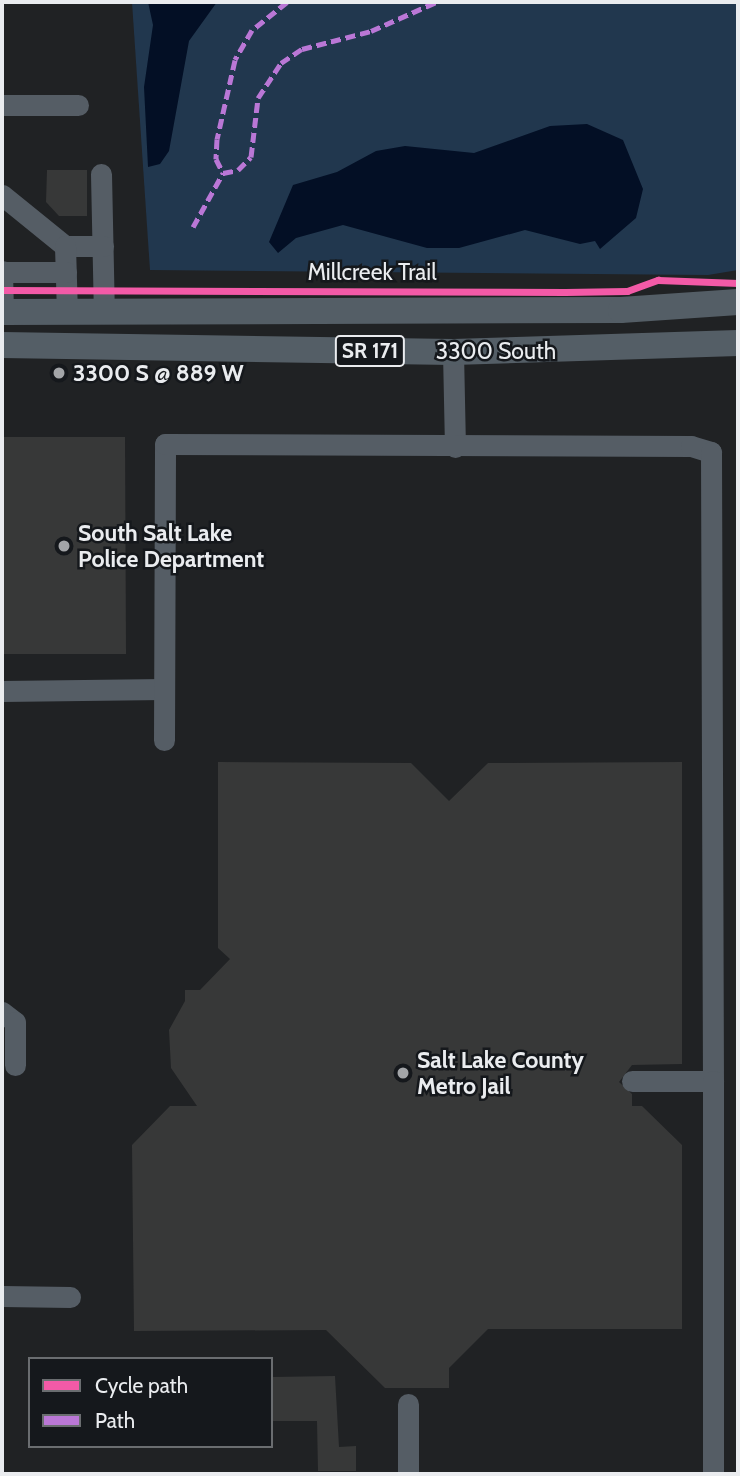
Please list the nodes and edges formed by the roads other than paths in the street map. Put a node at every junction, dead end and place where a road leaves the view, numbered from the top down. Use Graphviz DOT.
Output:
graph roads {
  1 [pos="2,105"];
  2 [pos="78,105"];
  3 [pos="101,174"];
  4 [pos="2,195"];
  5 [pos="65,246"];
  6 [pos="103,246"];
  7 [pos="2,271"];
  8 [pos="66,272"];
  9 [pos="738,302"];
  10 [pos="2,312"];
  11 [pos="67,312"];
  12 [pos="104,313"];
  13 [pos="738,343"];
  14 [pos="2,345"];
  15 [pos="453,352"];
  16 [pos="454,447"];
  17 [pos="164,689"];
  18 [pos="2,691"];
  19 [pos="164,740"];
  20 [pos="2,1012"];
  21 [pos="15,1065"];
  22 [pos="632,1080"];
  23 [pos="713,1081"];
  24 [pos="2,1296"];
  25 [pos="70,1297"];
  26 [pos="408,1404"];
  27 [pos="408,1474"];
  28 [pos="713,1474"];
  1 -- 2 [label="lane"];
  3 -- 6 [label="lane"];
  4 -- 5 [label="lane"];
  5 -- 6 [label="lane"];
  5 -- 8 [label="lane"];
  6 -- 12 [label="lane"];
  7 -- 8 [label="lane"];
  7 -- 10 [label="lane"];
  8 -- 11 [label="lane"];
  9 -- 12 [label="main road, 3300 South / SR 171"];
  10 -- 11 [label="main road, 3300 South / SR 171"];
  11 -- 12 [label="main road, 3300 South / SR 171"];
  13 -- 15 [label="main road, 3300 South / SR 171"];
  14 -- 15 [label="main road, 3300 South / SR 171"];
  15 -- 16 [label="lane"];
  16 -- 17 [label="lane"];
  16 -- 23 [label="lane"];
  17 -- 18 [label="lane"];
  17 -- 19 [label="lane"];
  20 -- 21 [label="lane"];
  22 -- 23 [label="lane"];
  23 -- 28 [label="lane"];
  24 -- 25 [label="lane"];
  26 -- 27 [label="lane"];
}
